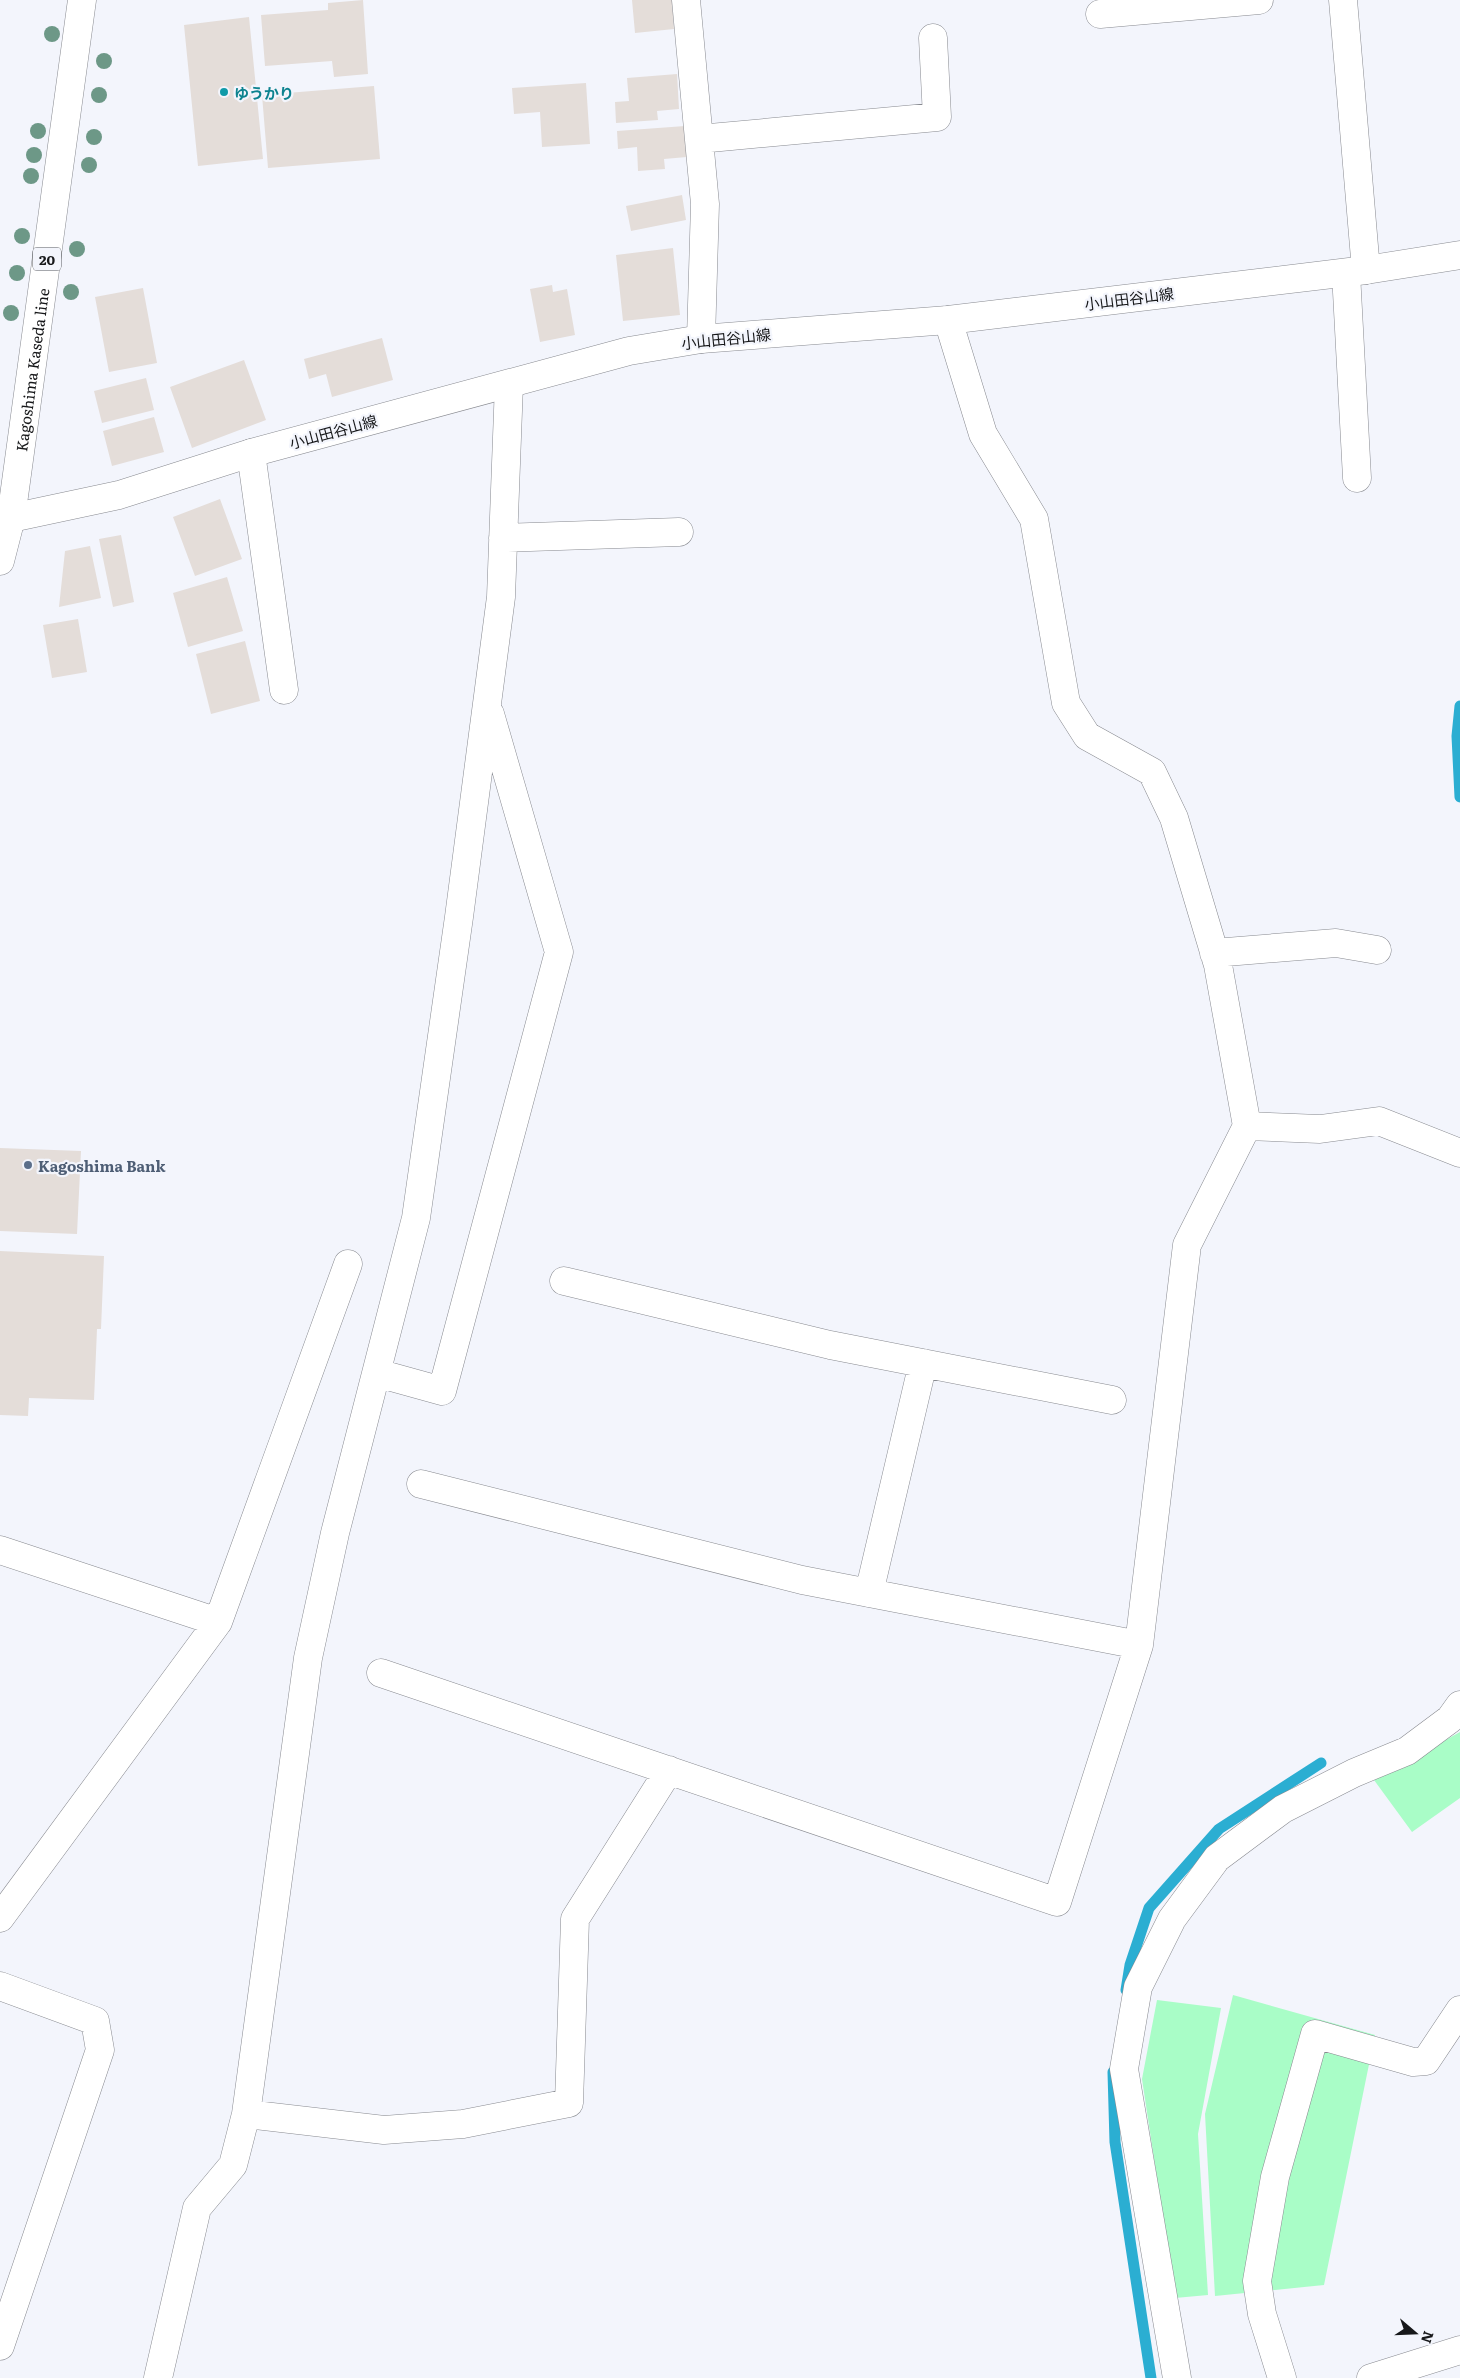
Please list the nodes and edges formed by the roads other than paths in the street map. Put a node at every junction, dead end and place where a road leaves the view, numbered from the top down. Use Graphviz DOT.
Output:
graph roads {
  1 [pos="82,0"];
  2 [pos="686,0"];
  3 [pos="1259,0"];
  4 [pos="1343,0"];
  5 [pos="1100,14"];
  6 [pos="933,38"];
  7 [pos="699,139"];
  8 [pos="1460,255"];
  9 [pos="1356,272"];
  10 [pos="948,320"];
  11 [pos="701,339"];
  12 [pos="509,384"];
  13 [pos="250,453"];
  14 [pos="1357,478"];
  15 [pos="11,518"];
  16 [pos="679,532"];
  17 [pos="503,538"];
  18 [pos="0,561"];
  19 [pos="284,690"];
  20 [pos="487,703"];
  21 [pos="1377,950"];
  22 [pos="1214,953"];
  23 [pos="1247,1126"];
  24 [pos="1460,1153"];
  25 [pos="348,1264"];
  26 [pos="564,1281"];
  27 [pos="923,1363"];
  28 [pos="376,1372"];
  29 [pos="1112,1400"];
  30 [pos="420,1484"];
  31 [pos="0,1550"];
  32 [pos="869,1593"];
  33 [pos="218,1622"];
  34 [pos="1139,1645"];
  35 [pos="381,1673"];
  36 [pos="1460,1705"];
  37 [pos="669,1770"];
  38 [pos="0,1918"];
  39 [pos="0,1986"];
  40 [pos="1460,2010"];
  41 [pos="246,2114"];
  42 [pos="0,2346"];
  43 [pos="1460,2350"];
  44 [pos="158,2378"];
  45 [pos="1176,2378"];
  46 [pos="1282,2378"];
  47 [pos="1371,2378"];
  1 -- 15 [label="street, Kagoshima Kaseda line / 20"];
  2 -- 7 [label="street"];
  3 -- 5 [label="street"];
  4 -- 9 [label="street"];
  6 -- 7 [label="street"];
  7 -- 11 [label="street"];
  8 -- 9 [label="street, 小山田谷山線"];
  9 -- 10 [label="street, 小山田谷山線"];
  9 -- 14 [label="street"];
  10 -- 11 [label="street, 小山田谷山線"];
  10 -- 22 [label="street"];
  11 -- 12 [label="street, 小山田谷山線"];
  12 -- 13 [label="street, 小山田谷山線"];
  12 -- 17 [label="street"];
  13 -- 15 [label="street, 小山田谷山線"];
  13 -- 19 [label="street"];
  15 -- 18 [label="street, Kagoshima Kaseda line / 20"];
  16 -- 17 [label="street"];
  17 -- 20 [label="street"];
  20 -- 28 [label="street"];
  20 -- 28 [label="street"];
  21 -- 22 [label="street"];
  22 -- 23 [label="street"];
  23 -- 24 [label="street"];
  23 -- 34 [label="street"];
  25 -- 33 [label="street"];
  26 -- 27 [label="street"];
  27 -- 29 [label="street"];
  27 -- 32 [label="street"];
  28 -- 41 [label="street"];
  30 -- 32 [label="street"];
  31 -- 33 [label="street"];
  32 -- 34 [label="street"];
  33 -- 38 [label="street"];
  34 -- 37 [label="street"];
  35 -- 37 [label="street"];
  36 -- 45 [label="street"];
  37 -- 41 [label="street"];
  39 -- 42 [label="street"];
  40 -- 46 [label="street"];
  41 -- 44 [label="street"];
  43 -- 47 [label="street"];
}
